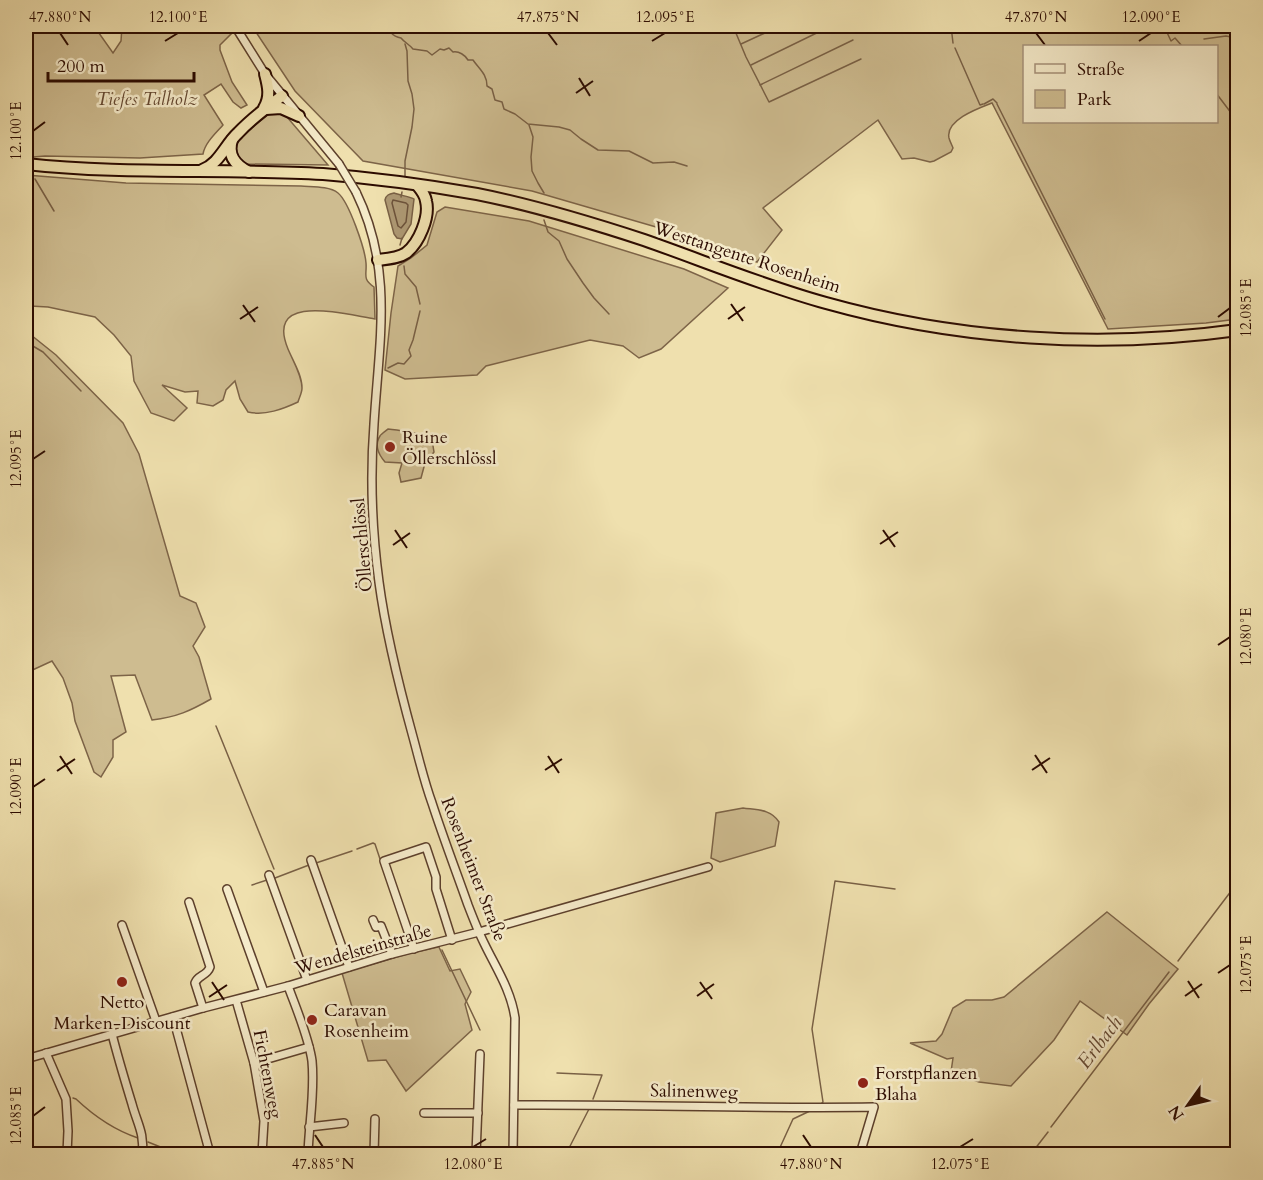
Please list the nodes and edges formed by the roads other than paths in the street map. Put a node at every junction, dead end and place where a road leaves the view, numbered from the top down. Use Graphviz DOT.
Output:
graph roads {
  1 [pos="235,26"];
  2 [pos="265,74"];
  3 [pos="282,96"];
  4 [pos="263,110"];
  5 [pos="300,116"];
  6 [pos="232,139"];
  7 [pos="26,164"];
  8 [pos="198,171"];
  9 [pos="250,172"];
  10 [pos="417,185"];
  11 [pos="445,189"];
  12 [pos="427,204"];
  13 [pos="378,261"];
  14 [pos="1238,330"];
  15 [pos="403,701"];
  16 [pos="311,860"];
  17 [pos="708,867"];
  18 [pos="269,875"];
  19 [pos="227,889"];
  20 [pos="189,902"];
  21 [pos="373,920"];
  22 [pos="122,925"];
  23 [pos="479,932"];
  24 [pos="452,940"];
  25 [pos="414,949"];
  26 [pos="392,954"];
  27 [pos="349,967"];
  28 [pos="307,980"];
  29 [pos="288,986"];
  30 [pos="264,992"];
  31 [pos="236,1000"];
  32 [pos="203,1008"];
  33 [pos="173,1017"];
  34 [pos="156,1021"];
  35 [pos="112,1034"];
  36 [pos="309,1047"];
  37 [pos="46,1053"];
  38 [pos="480,1054"];
  39 [pos="26,1059"];
  40 [pos="254,1063"];
  41 [pos="514,1105"];
  42 [pos="424,1113"];
  43 [pos="478,1113"];
  44 [pos="375,1119"];
  45 [pos="344,1123"];
  46 [pos="309,1127"];
  47 [pos="67,1155"];
  48 [pos="142,1155"];
  49 [pos="210,1155"];
  50 [pos="262,1155"];
  51 [pos="308,1155"];
  52 [pos="374,1155"];
  53 [pos="476,1155"];
  54 [pos="513,1155"];
  55 [pos="860,1155"];
  1 -- 2 [label="street, Öllerschlössl"];
  2 -- 3 [label="street, Öllerschlössl"];
  2 -- 4 [label="highway"];
  3 -- 4 [label="highway"];
  3 -- 5 [label="street, Öllerschlössl"];
  4 -- 5 [label="highway"];
  4 -- 6 [label="highway"];
  5 -- 13 [label="street, Öllerschlössl, bridge"];
  6 -- 8 [label="highway"];
  6 -- 9 [label="highway"];
  7 -- 8 [label="highway"];
  8 -- 9 [label="highway, Westtangente Rosenheim"];
  9 -- 10 [label="highway, Westtangente Rosenheim"];
  10 -- 11 [label="highway, Westtangente Rosenheim"];
  10 -- 12 [label="highway"];
  11 -- 12 [label="highway"];
  11 -- 14 [label="highway, Westtangente Rosenheim"];
  12 -- 13 [label="highway"];
  13 -- 15 [label="street, Öllerschlössl"];
  15 -- 23 [label="street, Rosenheimer Straße"];
  16 -- 27 [label="street"];
  17 -- 23 [label="street, Wendelsteinstraße"];
  18 -- 28 [label="street"];
  19 -- 30 [label="street"];
  20 -- 32 [label="street"];
  21 -- 26 [label="street"];
  22 -- 34 [label="street"];
  23 -- 24 [label="street, Wendelsteinstraße"];
  23 -- 41 [label="street, Rosenheimer Straße"];
  24 -- 25 [label="street, Wendelsteinstraße"];
  24 -- 25 [label="street"];
  25 -- 26 [label="street, Wendelsteinstraße"];
  26 -- 27 [label="street, Wendelsteinstraße"];
  27 -- 28 [label="street, Wendelsteinstraße"];
  28 -- 29 [label="street, Wendelsteinstraße"];
  29 -- 30 [label="street, Wendelsteinstraße"];
  29 -- 36 [label="street"];
  30 -- 31 [label="street, Wendelsteinstraße"];
  31 -- 32 [label="street, Wendelsteinstraße"];
  31 -- 40 [label="street, Fichtenweg"];
  32 -- 33 [label="street, Wendelsteinstraße"];
  33 -- 34 [label="street, Wendelsteinstraße"];
  33 -- 49 [label="street"];
  34 -- 35 [label="street, Wendelsteinstraße"];
  35 -- 37 [label="street, Wendelsteinstraße"];
  35 -- 48 [label="street"];
  36 -- 40 [label="street"];
  36 -- 46 [label="street"];
  37 -- 39 [label="street, Wendelsteinstraße"];
  37 -- 47 [label="street"];
  38 -- 43 [label="street"];
  40 -- 50 [label="street, Fichtenweg"];
  41 -- 54 [label="street, Rosenheimer Straße"];
  41 -- 55 [label="street, Salinenweg"];
  42 -- 43 [label="street"];
  43 -- 53 [label="street"];
  44 -- 52 [label="street"];
  45 -- 46 [label="street"];
  46 -- 51 [label="street"];
}
